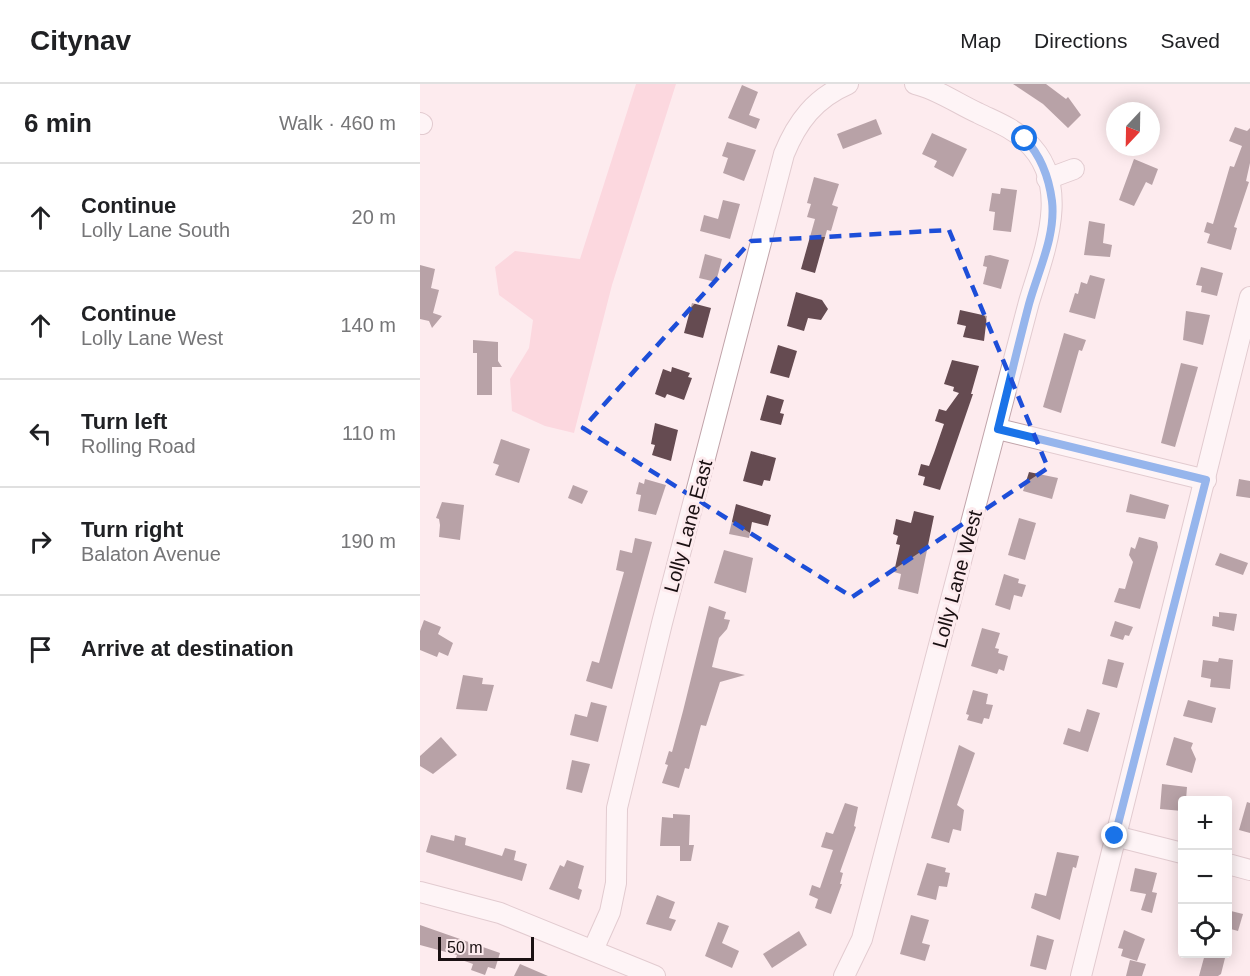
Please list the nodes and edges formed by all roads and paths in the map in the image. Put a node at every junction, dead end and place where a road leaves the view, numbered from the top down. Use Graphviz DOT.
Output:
graph roads {
  1 [pos="848,84"];
  2 [pos="915,84"];
  3 [pos="1074,169"];
  4 [pos="1047,178"];
  5 [pos="1250,297"];
  6 [pos="998,429"];
  7 [pos="1206,480"];
  8 [pos="1115,836"];
  9 [pos="1178,852"];
  10 [pos="1232,865"];
  11 [pos="1250,870"];
  12 [pos="420,892"];
  13 [pos="593,950"];
  14 [pos="655,976"];
  15 [pos="844,976"];
  16 [pos="1081,976"];
  1 -- 13 [label="street, Lolly Lane East"];
  2 -- 4 [label="street, Lolly Lane West"];
  3 -- 4 [label="street"];
  4 -- 6 [label="street, Lolly Lane West"];
  5 -- 7 [label="street"];
  6 -- 7 [label="street"];
  6 -- 15 [label="street, Lolly Lane West"];
  7 -- 8 [label="street"];
  8 -- 9 [label="street"];
  8 -- 16 [label="street"];
  10 -- 11 [label="street"];
  12 -- 13 [label="street"];
  13 -- 14 [label="street"];
}
